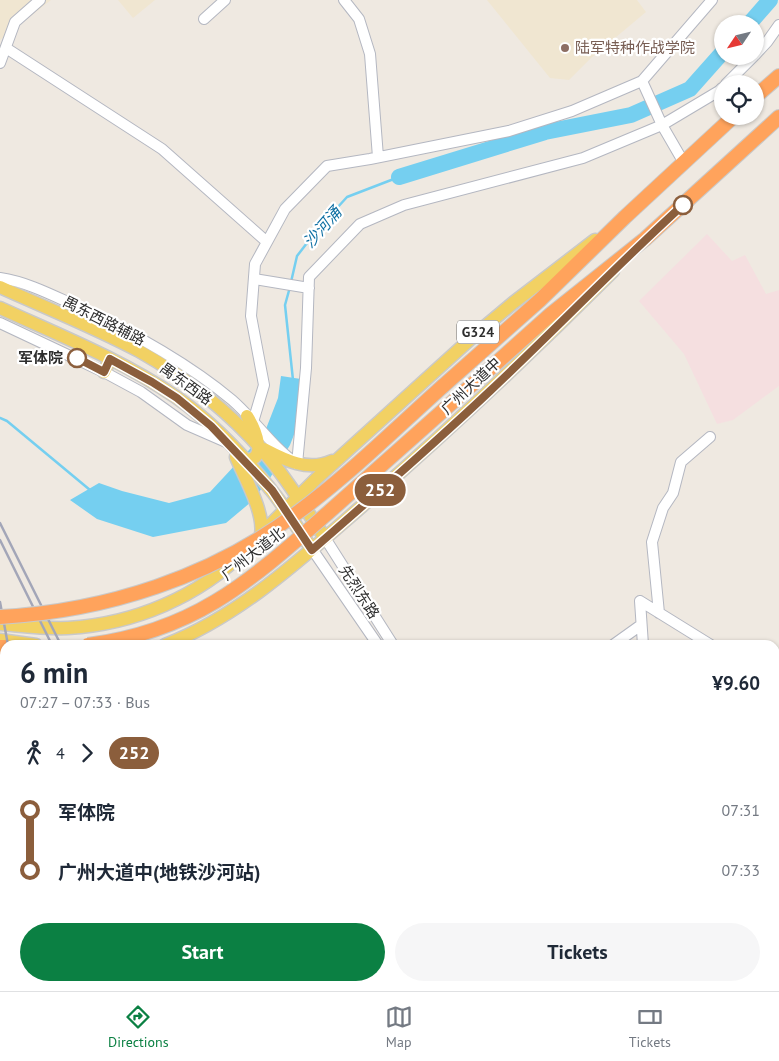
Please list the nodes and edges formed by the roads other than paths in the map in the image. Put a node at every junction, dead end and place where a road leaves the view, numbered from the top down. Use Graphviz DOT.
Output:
graph roads {
  1 [pos="40,0"];
  2 [pos="225,0"];
  3 [pos="344,0"];
  4 [pos="712,0"];
  5 [pos="204,19"];
  6 [pos="779,25"];
  7 [pos="764,46"];
  8 [pos="6,48"];
  9 [pos="0,63"];
  10 [pos="745,65"];
  11 [pos="735,75"];
  12 [pos="779,76"];
  13 [pos="642,81"];
  14 [pos="764,89"];
  15 [pos="714,95"];
  16 [pos="779,117"];
  17 [pos="662,125"];
  18 [pos="724,125"];
  19 [pos="378,157"];
  20 [pos="684,163"];
  21 [pos="625,217"];
  22 [pos="645,239"];
  23 [pos="267,242"];
  24 [pos="0,278"];
  25 [pos="254,279"];
  26 [pos="306,287"];
  27 [pos="6,290"];
  28 [pos="31,302"];
  29 [pos="2,309"];
  30 [pos="24,319"];
  31 [pos="0,323"];
  32 [pos="119,327"];
  33 [pos="113,339"];
  34 [pos="110,359"];
  35 [pos="104,372"];
  36 [pos="443,386"];
  37 [pos="455,400"];
  38 [pos="250,419"];
  39 [pos="710,437"];
  40 [pos="230,445"];
  41 [pos="264,448"];
  42 [pos="340,456"];
  43 [pos="297,464"];
  44 [pos="246,468"];
  45 [pos="298,496"];
  46 [pos="285,509"];
  47 [pos="261,535"];
  48 [pos="325,538"];
  49 [pos="312,550"];
  50 [pos="659,613"];
  51 [pos="0,617"];
  52 [pos="0,624"];
  53 [pos="641,625"];
  54 [pos="116,640"];
  55 [pos="176,640"];
  56 [pos="375,640"];
  57 [pos="390,640"];
  58 [pos="620,640"];
  59 [pos="642,640"];
  60 [pos="703,640"];
  1 -- 8 [label="street"];
  2 -- 5 [label="street"];
  3 -- 19 [label="street"];
  4 -- 13 [label="street"];
  6 -- 7 [label="street"];
  8 -- 9 [label="street"];
  8 -- 23 [label="street"];
  10 -- 11 [label="street"];
  12 -- 14 [label="highway"];
  13 -- 17 [label="street"];
  13 -- 19 [label="street"];
  15 -- 17 [label="street"];
  16 -- 22 [label="highway, 广州大道中"];
  17 -- 20 [label="street"];
  17 -- 26 [label="street"];
  18 -- 20 [label="highway, 广州大道中 / G324"];
  19 -- 23 [label="street"];
  20 -- 21 [label="highway, 广州大道中 / G324"];
  21 -- 36 [label="highway, 广州大道中"];
  21 -- 42 [label="main road, 广州大道中 / G324"];
  22 -- 37 [label="highway, 广州大道中"];
  22 -- 48 [label="main road, 广州大道中"];
  23 -- 25 [label="street"];
  24 -- 32 [label="street, 禺东西路辅路"];
  25 -- 26 [label="street"];
  25 -- 38 [label="street"];
  26 -- 43 [label="street"];
  27 -- 28 [label="main road, 禺东西路 / G324"];
  27 -- 29 [label="main road"];
  28 -- 30 [label="main road"];
  28 -- 33 [label="main road, 禺东西路 / G324"];
  29 -- 30 [label="main road, 禺东西路"];
  30 -- 34 [label="main road, 禺东西路"];
  31 -- 35 [label="street"];
  32 -- 33 [label="main road"];
  32 -- 38 [label="street, 禺东西路辅路"];
  33 -- 41 [label="main road, 禺东西路 / G324"];
  34 -- 35 [label="main road"];
  34 -- 40 [label="main road, 禺东西路"];
  35 -- 40 [label="street"];
  36 -- 51 [label="highway, 广州大道北, bridge"];
  37 -- 54 [label="highway, 广州大道北, bridge"];
  38 -- 41 [label="main road"];
  38 -- 41 [label="street, 禺东西路辅路"];
  39 -- 50 [label="street"];
  40 -- 44 [label="main road, 禺东西路"];
  41 -- 43 [label="main road, G324"];
  41 -- 44 [label="main road"];
  41 -- 45 [label="main road, 禺东西路"];
  42 -- 43 [label="main road, G324"];
  42 -- 45 [label="main road, 广州大道北"];
  44 -- 46 [label="main road, 禺东西路"];
  44 -- 47 [label="main road"];
  45 -- 46 [label="main road, 广州大道北"];
  45 -- 48 [label="main road, 禺东西路"];
  46 -- 47 [label="main road, 广州大道北"];
  46 -- 49 [label="main road, 禺东西路"];
  47 -- 52 [label="main road, 广州大道北"];
  48 -- 49 [label="main road, 广州大道中"];
  48 -- 57 [label="street, 先烈东路"];
  49 -- 55 [label="main road, 广州大道北"];
  49 -- 56 [label="street, 先烈东路"];
  50 -- 53 [label="street"];
  50 -- 60 [label="street"];
  53 -- 58 [label="street"];
  53 -- 59 [label="street"];
}
